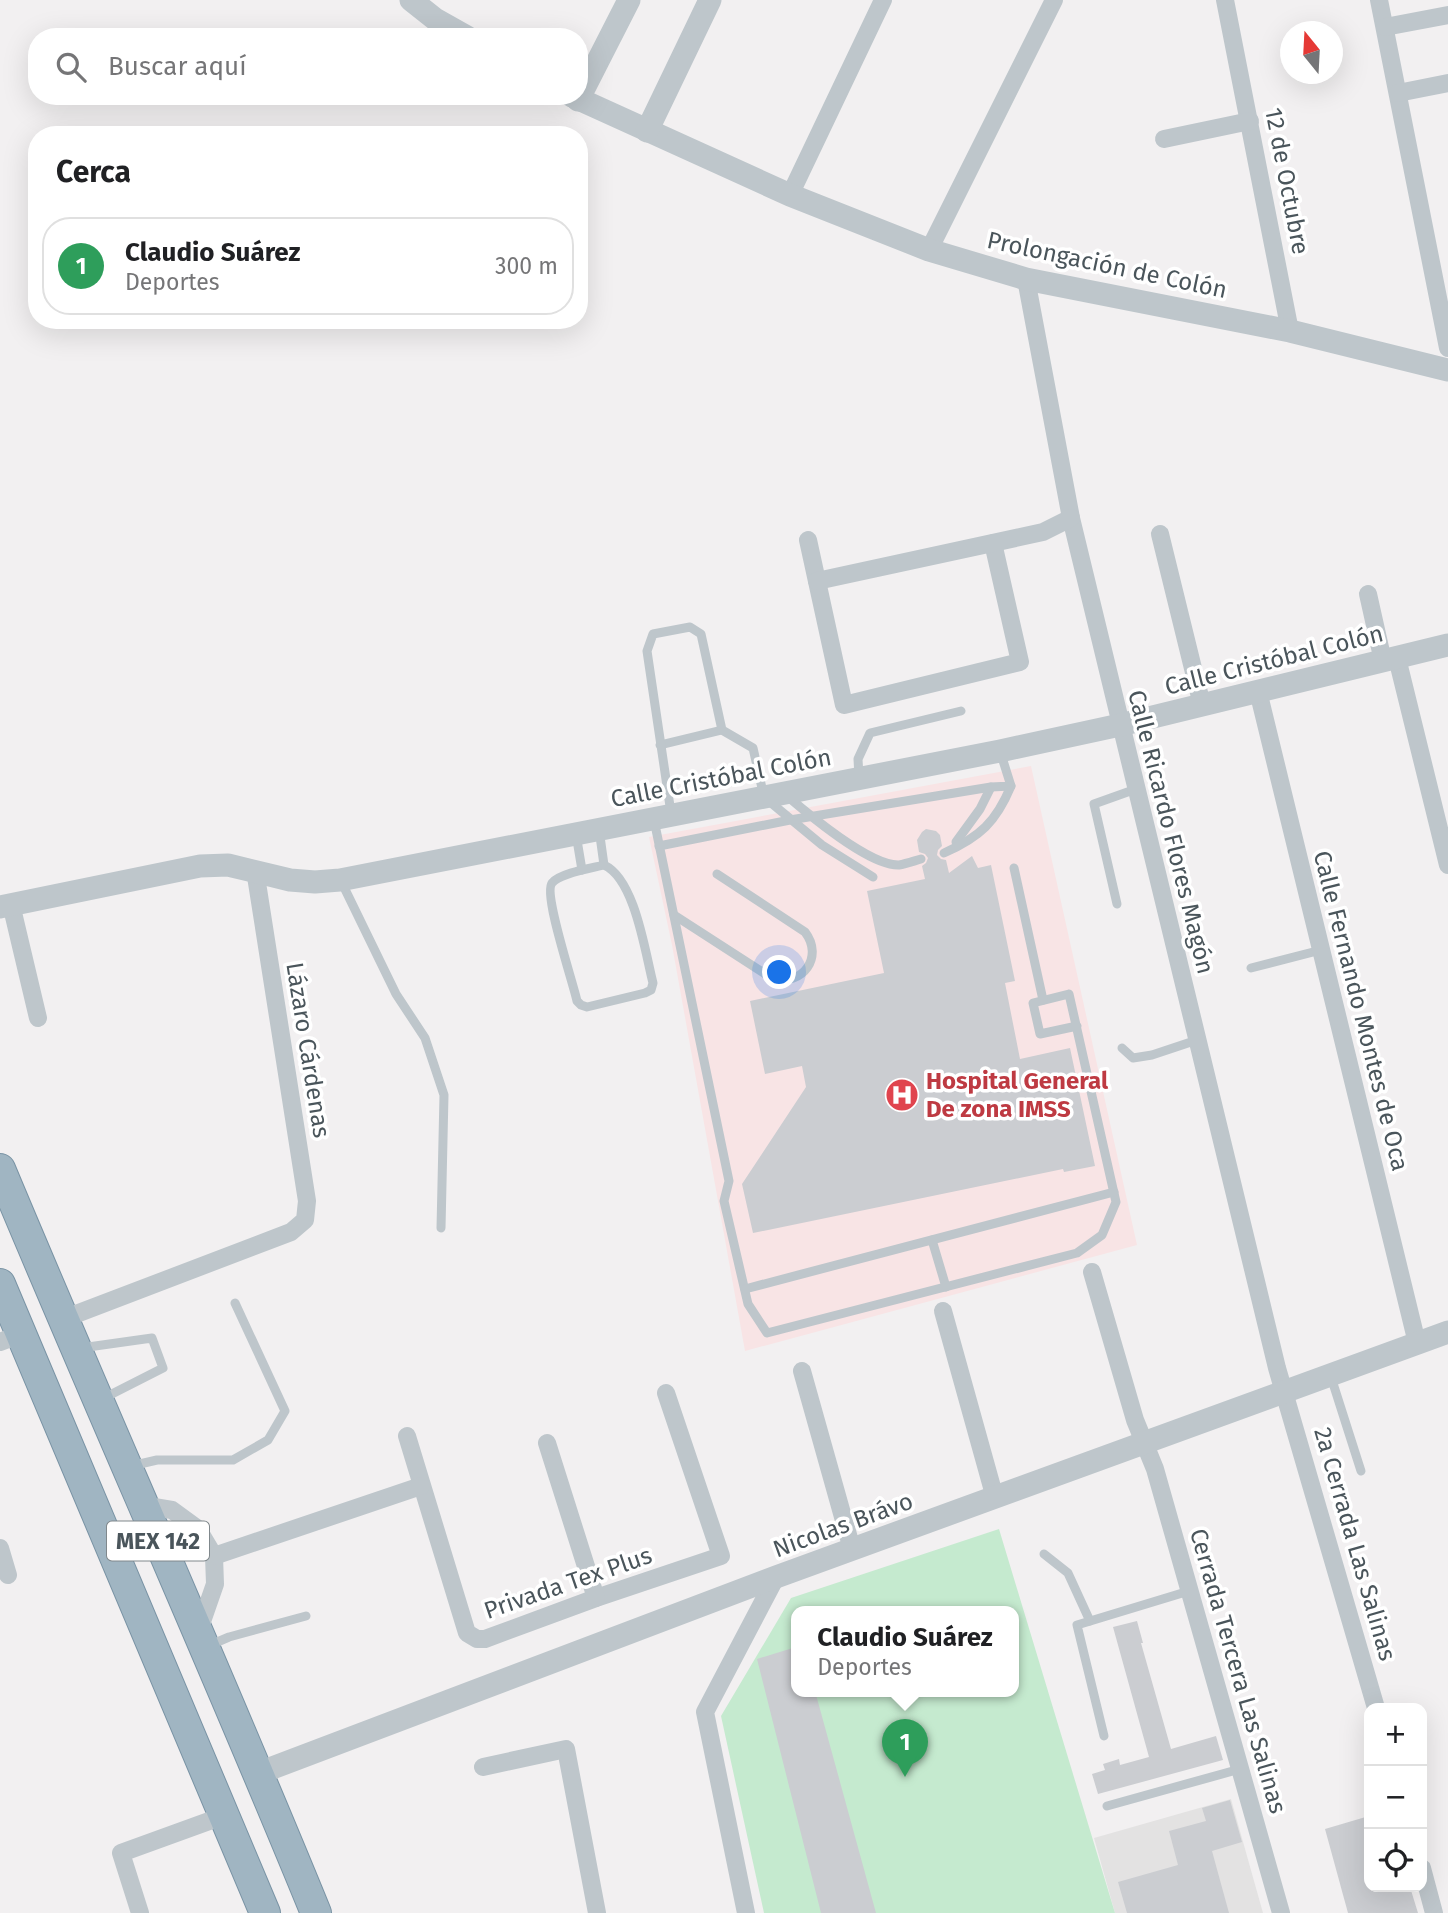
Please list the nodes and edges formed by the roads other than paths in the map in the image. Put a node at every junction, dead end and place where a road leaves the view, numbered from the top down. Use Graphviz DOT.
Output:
graph roads {
  1 [pos="411,0"];
  2 [pos="629,0"];
  3 [pos="710,0"];
  4 [pos="883,0"];
  5 [pos="1054,0"];
  6 [pos="1225,0"];
  7 [pos="1379,0"];
  8 [pos="1448,15"];
  9 [pos="1385,27"];
  10 [pos="451,28"];
  11 [pos="588,74"];
  12 [pos="1448,83"];
  13 [pos="1398,93"];
  14 [pos="588,104"];
  15 [pos="1250,121"];
  16 [pos="647,131"];
  17 [pos="1164,139"];
  18 [pos="790,195"];
  19 [pos="929,250"];
  20 [pos="1026,279"];
  21 [pos="1290,331"];
  22 [pos="1448,348"];
  23 [pos="1448,370"];
  24 [pos="1071,518"];
  25 [pos="1160,534"];
  26 [pos="808,540"];
  27 [pos="993,543"];
  28 [pos="817,581"];
  29 [pos="1368,594"];
  30 [pos="1448,645"];
  31 [pos="1390,659"];
  32 [pos="1258,691"];
  33 [pos="1202,705"];
  34 [pos="961,711"];
  35 [pos="1120,725"];
  36 [pos="722,730"];
  37 [pos="660,745"];
  38 [pos="1000,751"];
  39 [pos="859,778"];
  40 [pos="1011,786"];
  41 [pos="991,787"];
  42 [pos="1136,789"];
  43 [pos="774,795"];
  44 [pos="663,816"];
  45 [pos="811,817"];
  46 [pos="790,820"];
  47 [pos="599,828"];
  48 [pos="575,832"];
  49 [pos="956,842"];
  50 [pos="659,846"];
  51 [pos="944,853"];
  52 [pos="921,859"];
  53 [pos="604,865"];
  54 [pos="1448,865"];
  55 [pos="1014,868"];
  56 [pos="255,870"];
  57 [pos="582,870"];
  58 [pos="717,874"];
  59 [pos="873,877"];
  60 [pos="340,880"];
  61 [pos="1117,904"];
  62 [pos="6,905"];
  63 [pos="674,915"];
  64 [pos="1321,950"];
  65 [pos="1251,968"];
  66 [pos="1043,1000"];
  67 [pos="38,1017"];
  68 [pos="1077,1026"];
  69 [pos="1197,1040"];
  70 [pos="1122,1048"];
  71 [pos="0,1169"];
  72 [pos="1114,1192"];
  73 [pos="441,1228"];
  74 [pos="932,1240"];
  75 [pos="1092,1272"];
  76 [pos="0,1284"];
  77 [pos="946,1287"];
  78 [pos="745,1289"];
  79 [pos="235,1303"];
  80 [pos="943,1311"];
  81 [pos="63,1319"];
  82 [pos="1448,1332"];
  83 [pos="11,1338"];
  84 [pos="1417,1343"];
  85 [pos="76,1349"];
  86 [pos="802,1371"];
  87 [pos="1330,1376"];
  88 [pos="1286,1392"];
  89 [pos="666,1393"];
  90 [pos="98,1401"];
  91 [pos="407,1436"];
  92 [pos="547,1443"];
  93 [pos="1144,1444"];
  94 [pos="125,1467"];
  95 [pos="1361,1471"];
  96 [pos="421,1486"];
  97 [pos="995,1498"];
  98 [pos="142,1505"];
  99 [pos="0,1548"];
  100 [pos="852,1549"];
  101 [pos="1044,1554"];
  102 [pos="214,1556"];
  103 [pos="8,1575"];
  104 [pos="776,1577"];
  105 [pos="1189,1591"];
  106 [pos="597,1598"];
  107 [pos="306,1616"];
  108 [pos="1090,1621"];
  109 [pos="203,1638"];
  110 [pos="1375,1703"];
  111 [pos="1104,1736"];
  112 [pos="483,1767"];
  113 [pos="1240,1769"];
  114 [pos="259,1773"];
  115 [pos="1107,1806"];
  116 [pos="223,1816"];
  117 [pos="1427,1887"];
  118 [pos="139,1913"];
  119 [pos="265,1913"];
  120 [pos="316,1913"];
  121 [pos="597,1913"];
  122 [pos="746,1913"];
  123 [pos="1281,1913"];
  124 [pos="1434,1913"];
  1 -- 10 [label="street"];
  2 -- 11 [label="street"];
  3 -- 16 [label="street"];
  4 -- 18 [label="street"];
  5 -- 19 [label="street"];
  6 -- 15 [label="street, 12 de Octubre"];
  7 -- 9 [label="street"];
  8 -- 9 [label="street"];
  9 -- 13 [label="street"];
  12 -- 13 [label="street"];
  13 -- 22 [label="street"];
  14 -- 16 [label="street, Prolongación de Colón"];
  15 -- 17 [label="street"];
  15 -- 21 [label="street, 12 de Octubre"];
  16 -- 18 [label="street, Prolongación de Colón"];
  18 -- 19 [label="street, Prolongación de Colón"];
  19 -- 20 [label="street, Prolongación de Colón"];
  20 -- 21 [label="street, Prolongación de Colón"];
  20 -- 24 [label="street, Calle Ricardo Flores Magón"];
  21 -- 23 [label="street, Prolongación de Colón"];
  24 -- 27 [label="street"];
  24 -- 35 [label="street, Calle Ricardo Flores Magón"];
  25 -- 33 [label="street"];
  26 -- 28 [label="street"];
  27 -- 28 [label="street"];
  27 -- 28 [label="street"];
  29 -- 31 [label="street"];
  30 -- 31 [label="street, Calle Cristóbal Colón"];
  31 -- 32 [label="street, Calle Cristóbal Colón"];
  31 -- 54 [label="street"];
  32 -- 33 [label="street, Calle Cristóbal Colón"];
  32 -- 64 [label="street, Calle Fernando Montes de Oca"];
  33 -- 35 [label="street, Calle Cristóbal Colón"];
  34 -- 39 [label="lane"];
  35 -- 38 [label="street, Calle Cristóbal Colón"];
  35 -- 42 [label="street, Calle Ricardo Flores Magón"];
  36 -- 37 [label="lane"];
  36 -- 37 [label="lane"];
  36 -- 43 [label="lane"];
  37 -- 44 [label="lane"];
  38 -- 39 [label="street, Calle Cristóbal Colón"];
  38 -- 40 [label="lane"];
  39 -- 43 [label="street, Calle Cristóbal Colón"];
  40 -- 41 [label="lane"];
  40 -- 51 [label="lane"];
  41 -- 45 [label="lane"];
  41 -- 49 [label="lane"];
  42 -- 61 [label="lane"];
  42 -- 69 [label="street, Calle Ricardo Flores Magón"];
  43 -- 44 [label="street, Calle Cristóbal Colón"];
  43 -- 45 [label="lane"];
  43 -- 46 [label="lane"];
  44 -- 47 [label="street, Calle Cristóbal Colón"];
  44 -- 50 [label="lane"];
  45 -- 46 [label="lane"];
  45 -- 52 [label="lane"];
  46 -- 50 [label="lane"];
  46 -- 59 [label="lane"];
  47 -- 48 [label="street, Calle Cristóbal Colón"];
  47 -- 53 [label="lane"];
  48 -- 57 [label="lane"];
  48 -- 60 [label="street, Calle Cristóbal Colón"];
  50 -- 63 [label="lane"];
  53 -- 57 [label="lane"];
  53 -- 57 [label="lane"];
  55 -- 66 [label="lane"];
  56 -- 60 [label="street, Calle Cristóbal Colón"];
  56 -- 62 [label="street, Calle Cristóbal Colón"];
  56 -- 81 [label="street, Lázaro Cárdenas"];
  58 -- 63 [label="lane"];
  60 -- 73 [label="lane"];
  62 -- 67 [label="street"];
  63 -- 78 [label="lane"];
  64 -- 65 [label="lane"];
  64 -- 84 [label="street, Calle Fernando Montes de Oca"];
  66 -- 68 [label="lane"];
  66 -- 68 [label="lane"];
  68 -- 72 [label="lane"];
  69 -- 70 [label="lane"];
  69 -- 88 [label="street, Calle Ricardo Flores Magón"];
  71 -- 81 [label="highway, MEX 142"];
  72 -- 74 [label="lane"];
  72 -- 77 [label="lane"];
  74 -- 77 [label="lane"];
  74 -- 78 [label="lane"];
  75 -- 93 [label="street, Cerrada Tercera Las Salinas"];
  76 -- 83 [label="highway, MEX 142"];
  77 -- 78 [label="lane"];
  79 -- 94 [label="lane"];
  80 -- 97 [label="street"];
  81 -- 85 [label="highway, MEX 142"];
  82 -- 84 [label="street, Nicolas Brávo"];
  83 -- 116 [label="highway, MEX 142"];
  84 -- 87 [label="street, Nicolas Brávo"];
  85 -- 90 [label="highway, MEX 142"];
  85 -- 90 [label="lane"];
  86 -- 100 [label="street"];
  87 -- 88 [label="street, Nicolas Brávo"];
  87 -- 95 [label="lane"];
  88 -- 93 [label="street, Nicolas Brávo"];
  88 -- 110 [label="street, 2a Cerrada Las Salinas"];
  89 -- 106 [label="street, Privada Tex Plus"];
  90 -- 94 [label="highway, MEX 142"];
  91 -- 96 [label="street"];
  92 -- 106 [label="street"];
  93 -- 97 [label="street, Nicolas Brávo"];
  93 -- 105 [label="street, Cerrada Tercera Las Salinas"];
  94 -- 98 [label="highway, MEX 142"];
  96 -- 102 [label="street"];
  96 -- 106 [label="street, Privada Tex Plus"];
  97 -- 100 [label="street, Nicolas Brávo"];
  98 -- 102 [label="street"];
  98 -- 109 [label="highway, MEX 142"];
  99 -- 103 [label="street"];
  100 -- 104 [label="street, Nicolas Brávo"];
  101 -- 108 [label="lane"];
  102 -- 109 [label="street"];
  104 -- 114 [label="street, Nicolas Brávo"];
  104 -- 122 [label="street"];
  105 -- 108 [label="lane"];
  105 -- 113 [label="street, Cerrada Tercera Las Salinas"];
  107 -- 109 [label="lane"];
  108 -- 111 [label="lane"];
  109 -- 114 [label="highway, MEX 142"];
  112 -- 121 [label="street"];
  113 -- 115 [label="lane"];
  113 -- 123 [label="street, Cerrada Tercera Las Salinas"];
  114 -- 120 [label="highway, MEX 142"];
  116 -- 118 [label="street"];
  116 -- 119 [label="highway, MEX 142"];
  117 -- 124 [label="street"];
}
